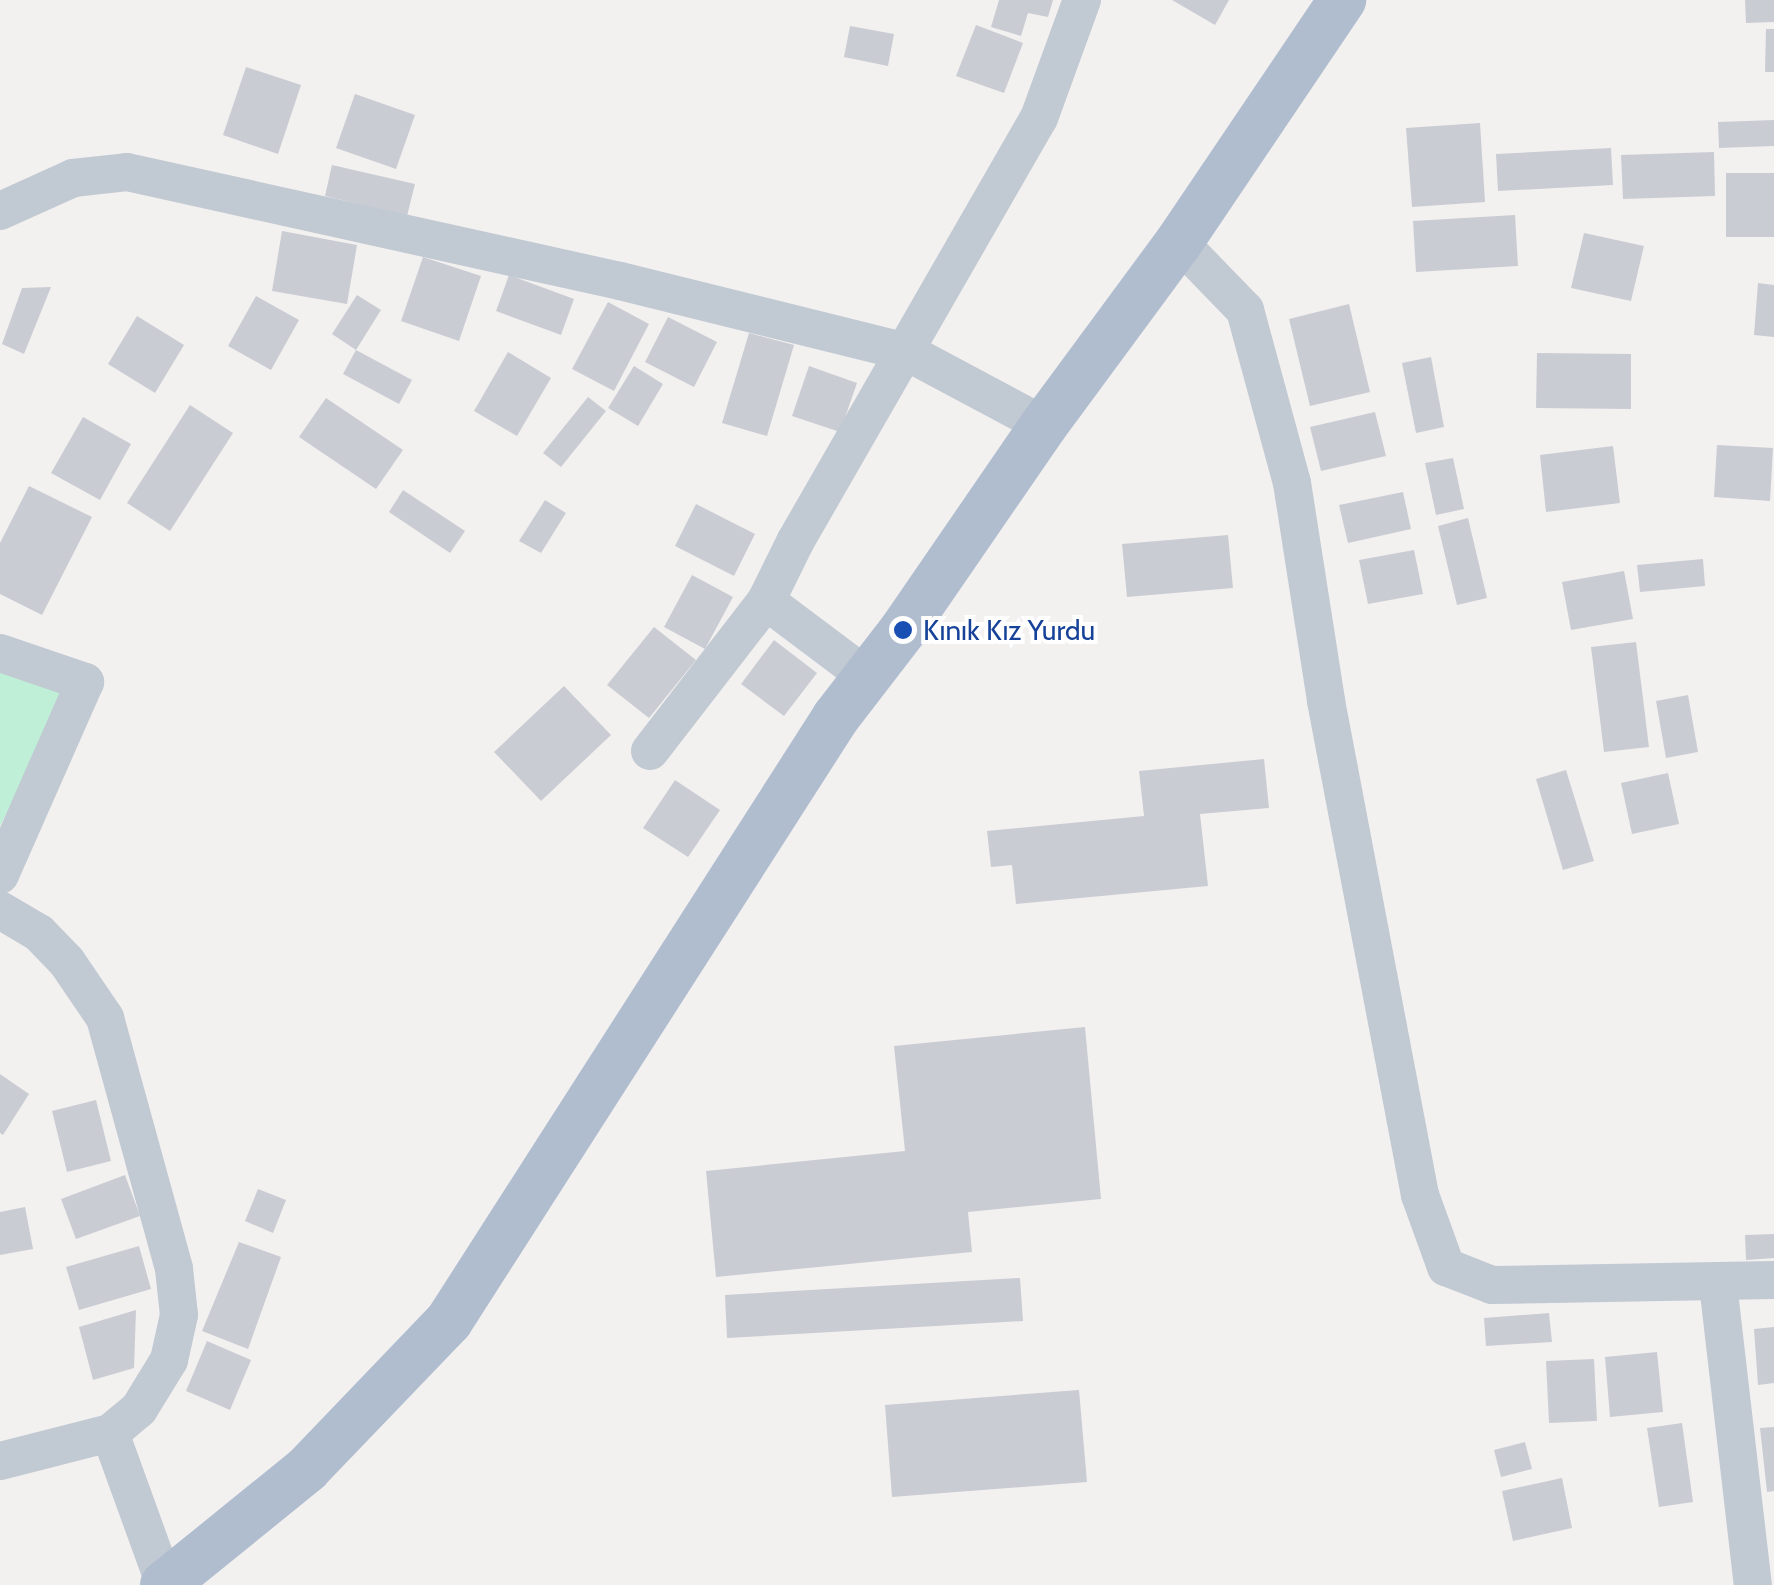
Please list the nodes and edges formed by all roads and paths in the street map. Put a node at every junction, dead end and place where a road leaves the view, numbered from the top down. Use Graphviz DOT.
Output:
graph roads {
  1 [pos="1082,0"];
  2 [pos="1342,0"];
  3 [pos="0,212"];
  4 [pos="1180,242"];
  5 [pos="907,352"];
  6 [pos="1044,425"];
  7 [pos="766,601"];
  8 [pos="0,653"];
  9 [pos="866,676"];
  10 [pos="650,751"];
  11 [pos="0,874"];
  12 [pos="0,910"];
  13 [pos="1774,1280"];
  14 [pos="1718,1284"];
  15 [pos="110,1433"];
  16 [pos="0,1461"];
  17 [pos="164,1585"];
  18 [pos="1753,1585"];
  1 -- 5 [label="street"];
  2 -- 4 [label="main road"];
  3 -- 5 [label="street"];
  4 -- 6 [label="main road"];
  4 -- 14 [label="street"];
  5 -- 6 [label="street"];
  5 -- 7 [label="street"];
  6 -- 9 [label="main road"];
  7 -- 9 [label="street"];
  7 -- 10 [label="street"];
  8 -- 11 [label="street"];
  9 -- 17 [label="main road"];
  12 -- 15 [label="street"];
  13 -- 14 [label="street"];
  14 -- 18 [label="street"];
  15 -- 16 [label="street"];
  15 -- 17 [label="street"];
}
